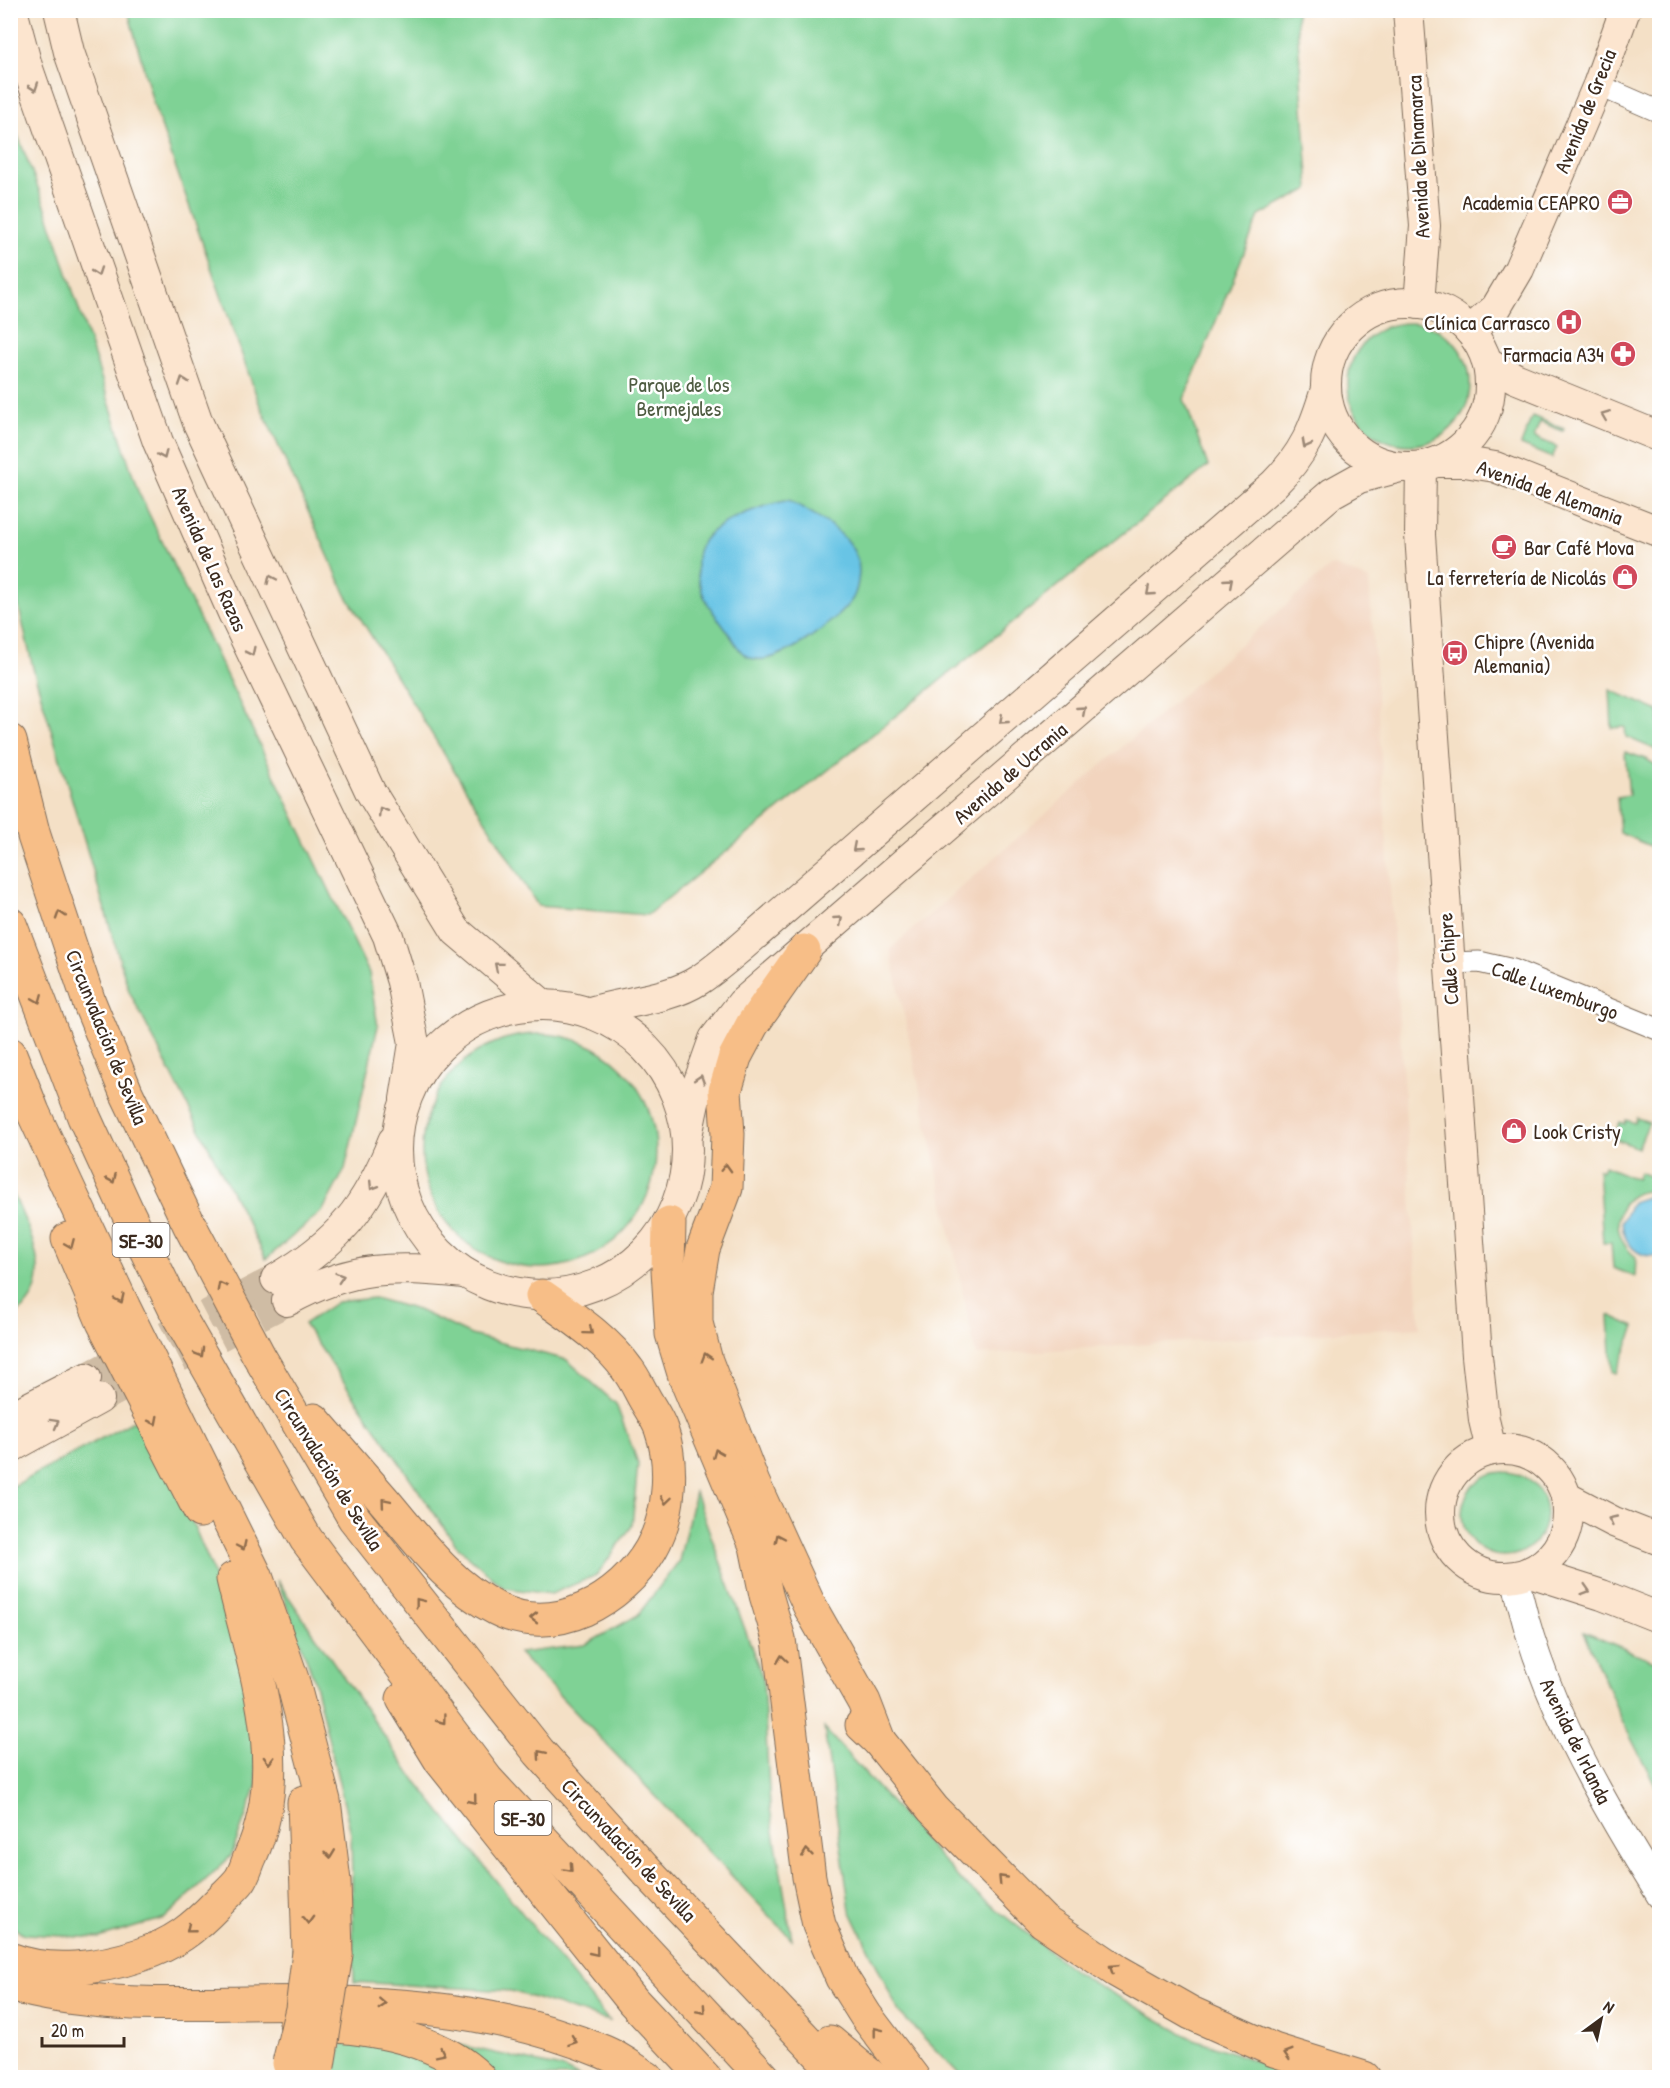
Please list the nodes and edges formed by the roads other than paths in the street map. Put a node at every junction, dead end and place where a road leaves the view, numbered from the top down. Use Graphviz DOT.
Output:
graph roads {
  1 [pos="12,10"];
  2 [pos="59,10"];
  3 [pos="1408,10"];
  4 [pos="1625,10"];
  5 [pos="1598,85"];
  6 [pos="1659,112"];
  7 [pos="1419,304"];
  8 [pos="1470,331"];
  9 [pos="1487,362"];
  10 [pos="1326,389"];
  11 [pos="1659,437"];
  12 [pos="1420,465"];
  13 [pos="1659,532"];
  14 [pos="10,741"];
  15 [pos="10,924"];
  16 [pos="804,951"];
  17 [pos="1448,963"];
  18 [pos="542,1004"];
  19 [pos="590,1012"];
  20 [pos="1659,1030"];
  21 [pos="10,1054"];
  22 [pos="10,1092"];
  23 [pos="405,1099"];
  24 [pos="397,1133"];
  25 [pos="687,1136"];
  26 [pos="669,1223"];
  27 [pos="464,1274"];
  28 [pos="542,1296"];
  29 [pos="259,1356"];
  30 [pos="10,1417"];
  31 [pos="10,1448"];
  32 [pos="1491,1450"];
  33 [pos="1566,1497"];
  34 [pos="306,1539"];
  35 [pos="1659,1540"];
  36 [pos="756,1546"];
  37 [pos="1523,1574"];
  38 [pos="233,1579"];
  39 [pos="1659,1618"];
  40 [pos="879,1741"];
  41 [pos="1659,1895"];
  42 [pos="323,1953"];
  43 [pos="10,1959"];
  44 [pos="738,1966"];
  45 [pos="10,1985"];
  46 [pos="10,2003"];
  47 [pos="301,2071"];
  48 [pos="479,2078"];
  49 [pos="647,2078"];
  50 [pos="705,2078"];
  51 [pos="764,2078"];
  52 [pos="842,2078"];
  53 [pos="873,2078"];
  54 [pos="913,2078"];
  55 [pos="1364,2078"];
  1 -- 23 [label="main road, Avenida de Las Razas, one-way"];
  18 -- 2 [label="main road, one-way"];
  3 -- 7 [label="main road, Avenida de Dinamarca"];
  4 -- 5 [label="main road, Avenida de Grecia"];
  5 -- 6 [label="street"];
  5 -- 8 [label="main road, Avenida de Grecia"];
  7 -- 8 [label="main road"];
  7 -- 10 [label="main road"];
  8 -- 9 [label="main road"];
  11 -- 9 [label="main road, one-way"];
  9 -- 12 [label="main road"];
  10 -- 12 [label="main road"];
  10 -- 19 [label="main road, one-way"];
  12 -- 13 [label="main road, Avenida de Alemania"];
  16 -- 12 [label="main road, Avenida de Ucrania, one-way"];
  12 -- 17 [label="main road, Calle Chipre"];
  29 -- 14 [label="highway, Circunvalación de Sevilla / SE-30, one-way"];
  15 -- 34 [label="highway, SE-30, one-way"];
  25 -- 16 [label="main road, Avenida de Ucrania, one-way"];
  40 -- 16 [label="highway, one-way"];
  17 -- 20 [label="street, Calle Luxemburgo"];
  17 -- 32 [label="main road, Calle Chipre"];
  18 -- 19 [label="main road"];
  18 -- 23 [label="main road"];
  19 -- 25 [label="main road"];
  21 -- 42 [label="highway, one-way"];
  22 -- 38 [label="highway, one-way"];
  23 -- 24 [label="main road"];
  24 -- 27 [label="main road"];
  24 -- 27 [label="main road, one-way"];
  25 -- 26 [label="main road"];
  26 -- 28 [label="main road"];
  36 -- 26 [label="highway, one-way"];
  27 -- 28 [label="main road"];
  28 -- 29 [label="highway, one-way"];
  44 -- 29 [label="highway, Circunvalación de Sevilla / SE-30, one-way"];
  31 -- 30 [label="main road, one-way"];
  32 -- 33 [label="main road"];
  32 -- 37 [label="main road"];
  35 -- 33 [label="main road, one-way"];
  33 -- 37 [label="main road"];
  34 -- 50 [label="highway, one-way"];
  34 -- 51 [label="highway, SE-30, one-way"];
  36 -- 40 [label="highway"];
  54 -- 36 [label="highway, one-way"];
  37 -- 39 [label="main road, one-way"];
  37 -- 41 [label="street, Avenida de Irlanda"];
  38 -- 42 [label="highway, one-way"];
  38 -- 43 [label="highway, one-way"];
  55 -- 40 [label="highway, one-way"];
  42 -- 47 [label="highway, bridge"];
  44 -- 52 [label="highway, Circunvalación de Sevilla / SE-30"];
  44 -- 53 [label="highway"];
  45 -- 49 [label="highway, one-way"];
  46 -- 48 [label="highway, one-way"];
}
